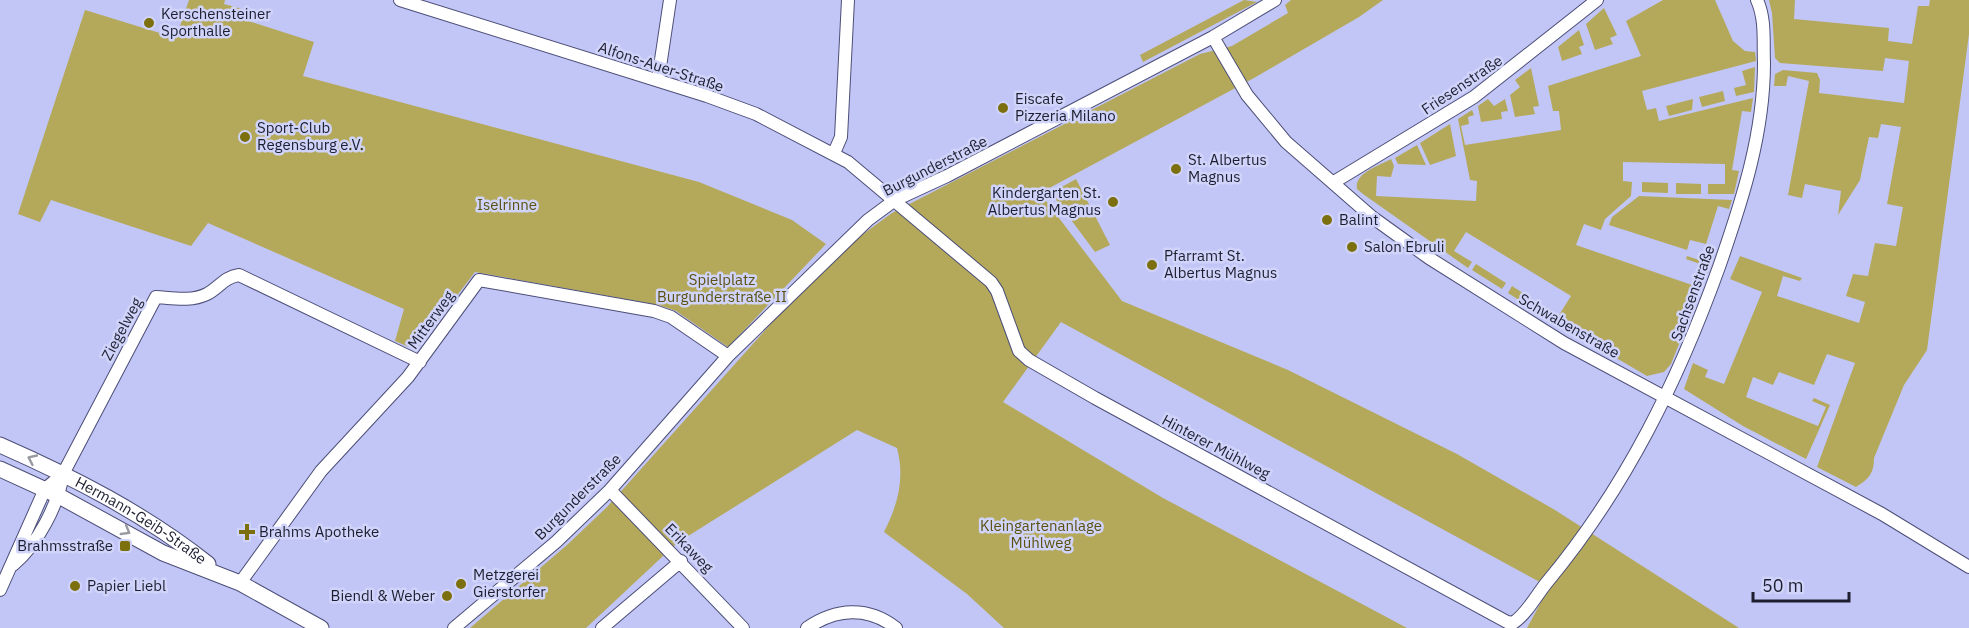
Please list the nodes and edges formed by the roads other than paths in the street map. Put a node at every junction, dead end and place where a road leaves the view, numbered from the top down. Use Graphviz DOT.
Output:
graph roads {
  1 [pos="400,0"];
  2 [pos="670,0"];
  3 [pos="848,0"];
  4 [pos="1597,0"];
  5 [pos="1757,0"];
  6 [pos="1270,1"];
  7 [pos="1214,38"];
  8 [pos="658,80"];
  9 [pos="834,153"];
  10 [pos="1334,182"];
  11 [pos="895,201"];
  12 [pos="728,356"];
  13 [pos="420,362"];
  14 [pos="1666,399"];
  15 [pos="0,445"];
  16 [pos="0,468"];
  17 [pos="63,474"];
  18 [pos="45,489"];
  19 [pos="610,490"];
  20 [pos="59,496"];
  21 [pos="681,561"];
  22 [pos="13,564"];
  23 [pos="1560,566"];
  24 [pos="1969,567"];
  25 [pos="217,572"];
  26 [pos="240,583"];
  27 [pos="0,590"];
  28 [pos="321,628"];
  29 [pos="454,628"];
  30 [pos="602,628"];
  31 [pos="744,628"];
  32 [pos="807,628"];
  33 [pos="896,628"];
  1 -- 8 [label="street, Alfons-Auer-Straße"];
  2 -- 8 [label="street"];
  3 -- 9 [label="street"];
  4 -- 10 [label="street, Friesenstraße"];
  5 -- 14 [label="street, Sachsenstraße"];
  6 -- 7 [label="street, Burgunderstraße"];
  7 -- 10 [label="street, Schwabenstraße"];
  7 -- 11 [label="street, Burgunderstraße"];
  8 -- 9 [label="street, Alfons-Auer-Straße"];
  9 -- 11 [label="street, Alfons-Auer-Straße"];
  10 -- 14 [label="street, Schwabenstraße"];
  11 -- 12 [label="street, Burgunderstraße"];
  11 -- 23 [label="street, Hinterer Mühlweg"];
  12 -- 13 [label="street, Mitterweg"];
  12 -- 19 [label="street, Burgunderstraße"];
  13 -- 17 [label="street, Ziegelweg"];
  13 -- 26 [label="street, Mitterweg"];
  14 -- 23 [label="street, Sachsenstraße"];
  14 -- 24 [label="street, Schwabenstraße"];
  17 -- 15 [label="street, Hermann-Geib-Straße, one-way"];
  16 -- 18 [label="street, Hermann-Geib-Straße"];
  17 -- 18 [label="street, Hermann-Geib-Straße"];
  17 -- 20 [label="street, Hermann-Geib-Straße"];
  17 -- 25 [label="street, Hermann-Geib-Straße"];
  18 -- 20 [label="street, Hermann-Geib-Straße"];
  18 -- 22 [label="street"];
  19 -- 21 [label="street, Erikaweg"];
  19 -- 29 [label="street, Burgunderstraße"];
  20 -- 22 [label="street"];
  20 -- 25 [label="street, Hermann-Geib-Straße, one-way"];
  21 -- 30 [label="street"];
  21 -- 31 [label="street, Erikaweg"];
  22 -- 27 [label="street"];
  25 -- 26 [label="street, Hermann-Geib-Straße"];
  26 -- 28 [label="street, Hermann-Geib-Straße"];
  32 -- 33 [label="street"];
}
